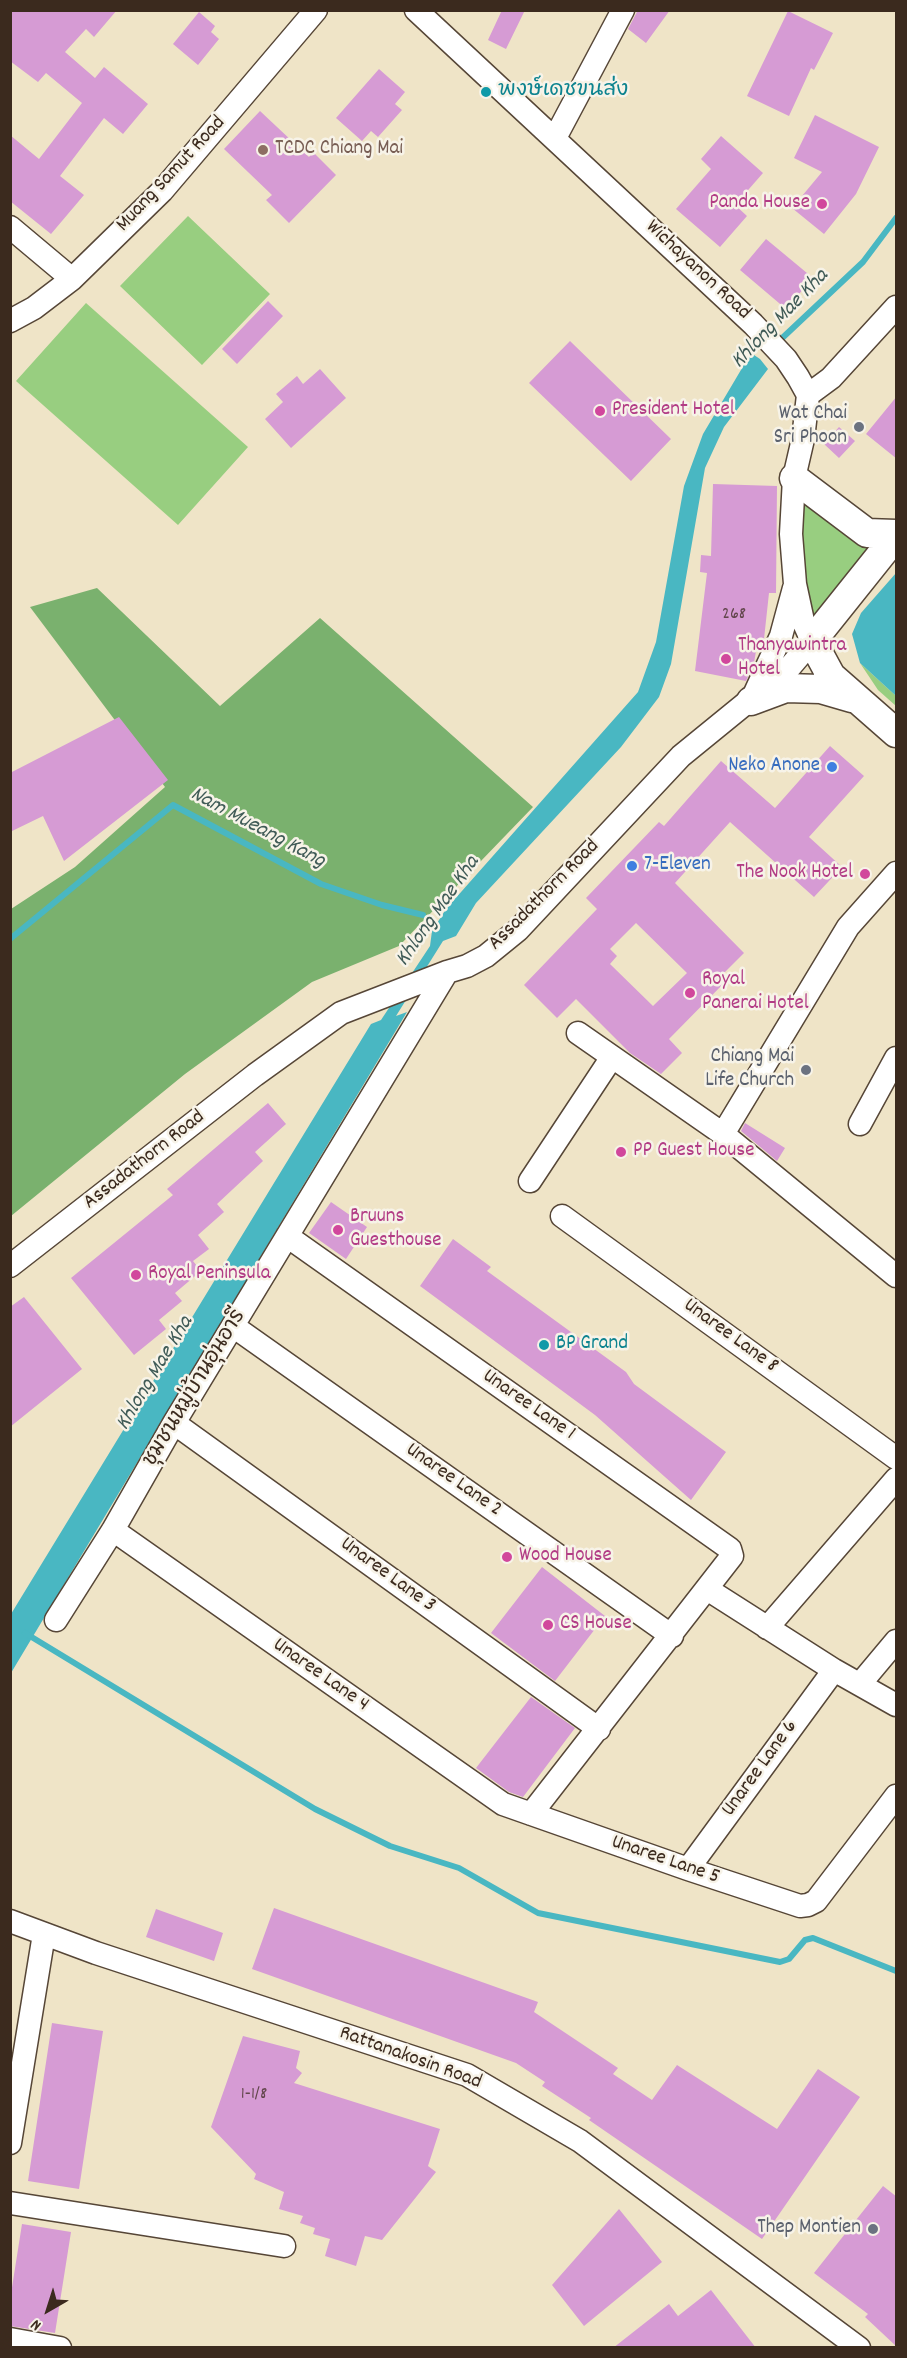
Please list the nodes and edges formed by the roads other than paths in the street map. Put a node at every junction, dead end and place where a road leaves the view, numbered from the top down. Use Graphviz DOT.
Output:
graph roads {
  1 [pos="623,10"];
  2 [pos="415,12"];
  3 [pos="319,13"];
  4 [pos="555,138"];
  5 [pos="10,227"];
  6 [pos="72,279"];
  7 [pos="897,307"];
  8 [pos="10,321"];
  9 [pos="808,395"];
  10 [pos="794,478"];
  11 [pos="897,535"];
  12 [pos="795,584"];
  13 [pos="847,598"];
  14 [pos="812,641"];
  15 [pos="751,701"];
  16 [pos="865,704"];
  17 [pos="897,733"];
  18 [pos="897,873"];
  19 [pos="447,972"];
  20 [pos="578,1033"];
  21 [pos="612,1057"];
  22 [pos="897,1058"];
  23 [pos="860,1124"];
  24 [pos="723,1134"];
  25 [pos="530,1181"];
  26 [pos="562,1216"];
  27 [pos="287,1236"];
  28 [pos="10,1266"];
  29 [pos="897,1275"];
  30 [pos="233,1326"];
  31 [pos="174,1423"];
  32 [pos="897,1458"];
  33 [pos="897,1479"];
  34 [pos="113,1530"];
  35 [pos="707,1589"];
  36 [pos="56,1620"];
  37 [pos="767,1628"];
  38 [pos="672,1636"];
  39 [pos="897,1641"];
  40 [pos="834,1670"];
  41 [pos="860,1684"];
  42 [pos="897,1705"];
  43 [pos="599,1729"];
  44 [pos="897,1796"];
  45 [pos="531,1814"];
  46 [pos="688,1869"];
  47 [pos="10,1921"];
  48 [pos="44,1934"];
  49 [pos="10,2143"];
  50 [pos="10,2203"];
  51 [pos="284,2246"];
  52 [pos="10,2339"];
  53 [pos="858,2346"];
  54 [pos="60,2348"];
  1 -- 4 [label="street"];
  2 -- 4 [label="street, Wichayanon Road"];
  3 -- 6 [label="street, Muang Samut Road"];
  4 -- 9 [label="street, Wichayanon Road"];
  5 -- 6 [label="street"];
  6 -- 8 [label="street, Muang Samut Road"];
  7 -- 9 [label="street"];
  9 -- 10 [label="street"];
  10 -- 11 [label="main road"];
  10 -- 12 [label="street"];
  11 -- 13 [label="main road"];
  12 -- 14 [label="street"];
  12 -- 15 [label="street"];
  13 -- 14 [label="main road"];
  13 -- 16 [label="main road"];
  14 -- 15 [label="street, Assadathorn Road"];
  14 -- 16 [label="main road"];
  15 -- 16 [label="main road"];
  15 -- 19 [label="street, Assadathorn Road"];
  16 -- 17 [label="main road"];
  18 -- 24 [label="street"];
  19 -- 27 [label="street, ชุมชนหมู่บ้านอุ่นอารี"];
  19 -- 28 [label="street, Assadathorn Road"];
  20 -- 21 [label="street"];
  21 -- 24 [label="street"];
  21 -- 25 [label="street"];
  22 -- 23 [label="street"];
  24 -- 29 [label="street"];
  26 -- 32 [label="street, Unaree Lane 8"];
  27 -- 30 [label="street, ชุมชนหมู่บ้านอุ่นอารี"];
  27 -- 35 [label="street, Unaree Lane 1"];
  30 -- 31 [label="street, ชุมชนหมู่บ้านอุ่นอารี"];
  30 -- 38 [label="street, Unaree Lane 2"];
  31 -- 34 [label="street, ชุมชนหมู่บ้านอุ่นอารี"];
  31 -- 43 [label="street, Unaree Lane 3"];
  33 -- 37 [label="street"];
  34 -- 36 [label="street, ชุมชนหมู่บ้านอุ่นอารี"];
  34 -- 45 [label="street, Unaree Lane 4"];
  35 -- 37 [label="street"];
  35 -- 38 [label="street"];
  37 -- 40 [label="street"];
  38 -- 43 [label="street"];
  39 -- 41 [label="street"];
  40 -- 41 [label="street"];
  40 -- 46 [label="street, Unaree Lane 6"];
  41 -- 42 [label="street"];
  43 -- 45 [label="street"];
  44 -- 46 [label="street, Unaree Lane 5"];
  45 -- 46 [label="street, Unaree Lane 5"];
  47 -- 48 [label="street, Rattanakosin Road"];
  48 -- 49 [label="street"];
  48 -- 53 [label="street, Rattanakosin Road"];
  50 -- 51 [label="street"];
  52 -- 54 [label="street"];
}
